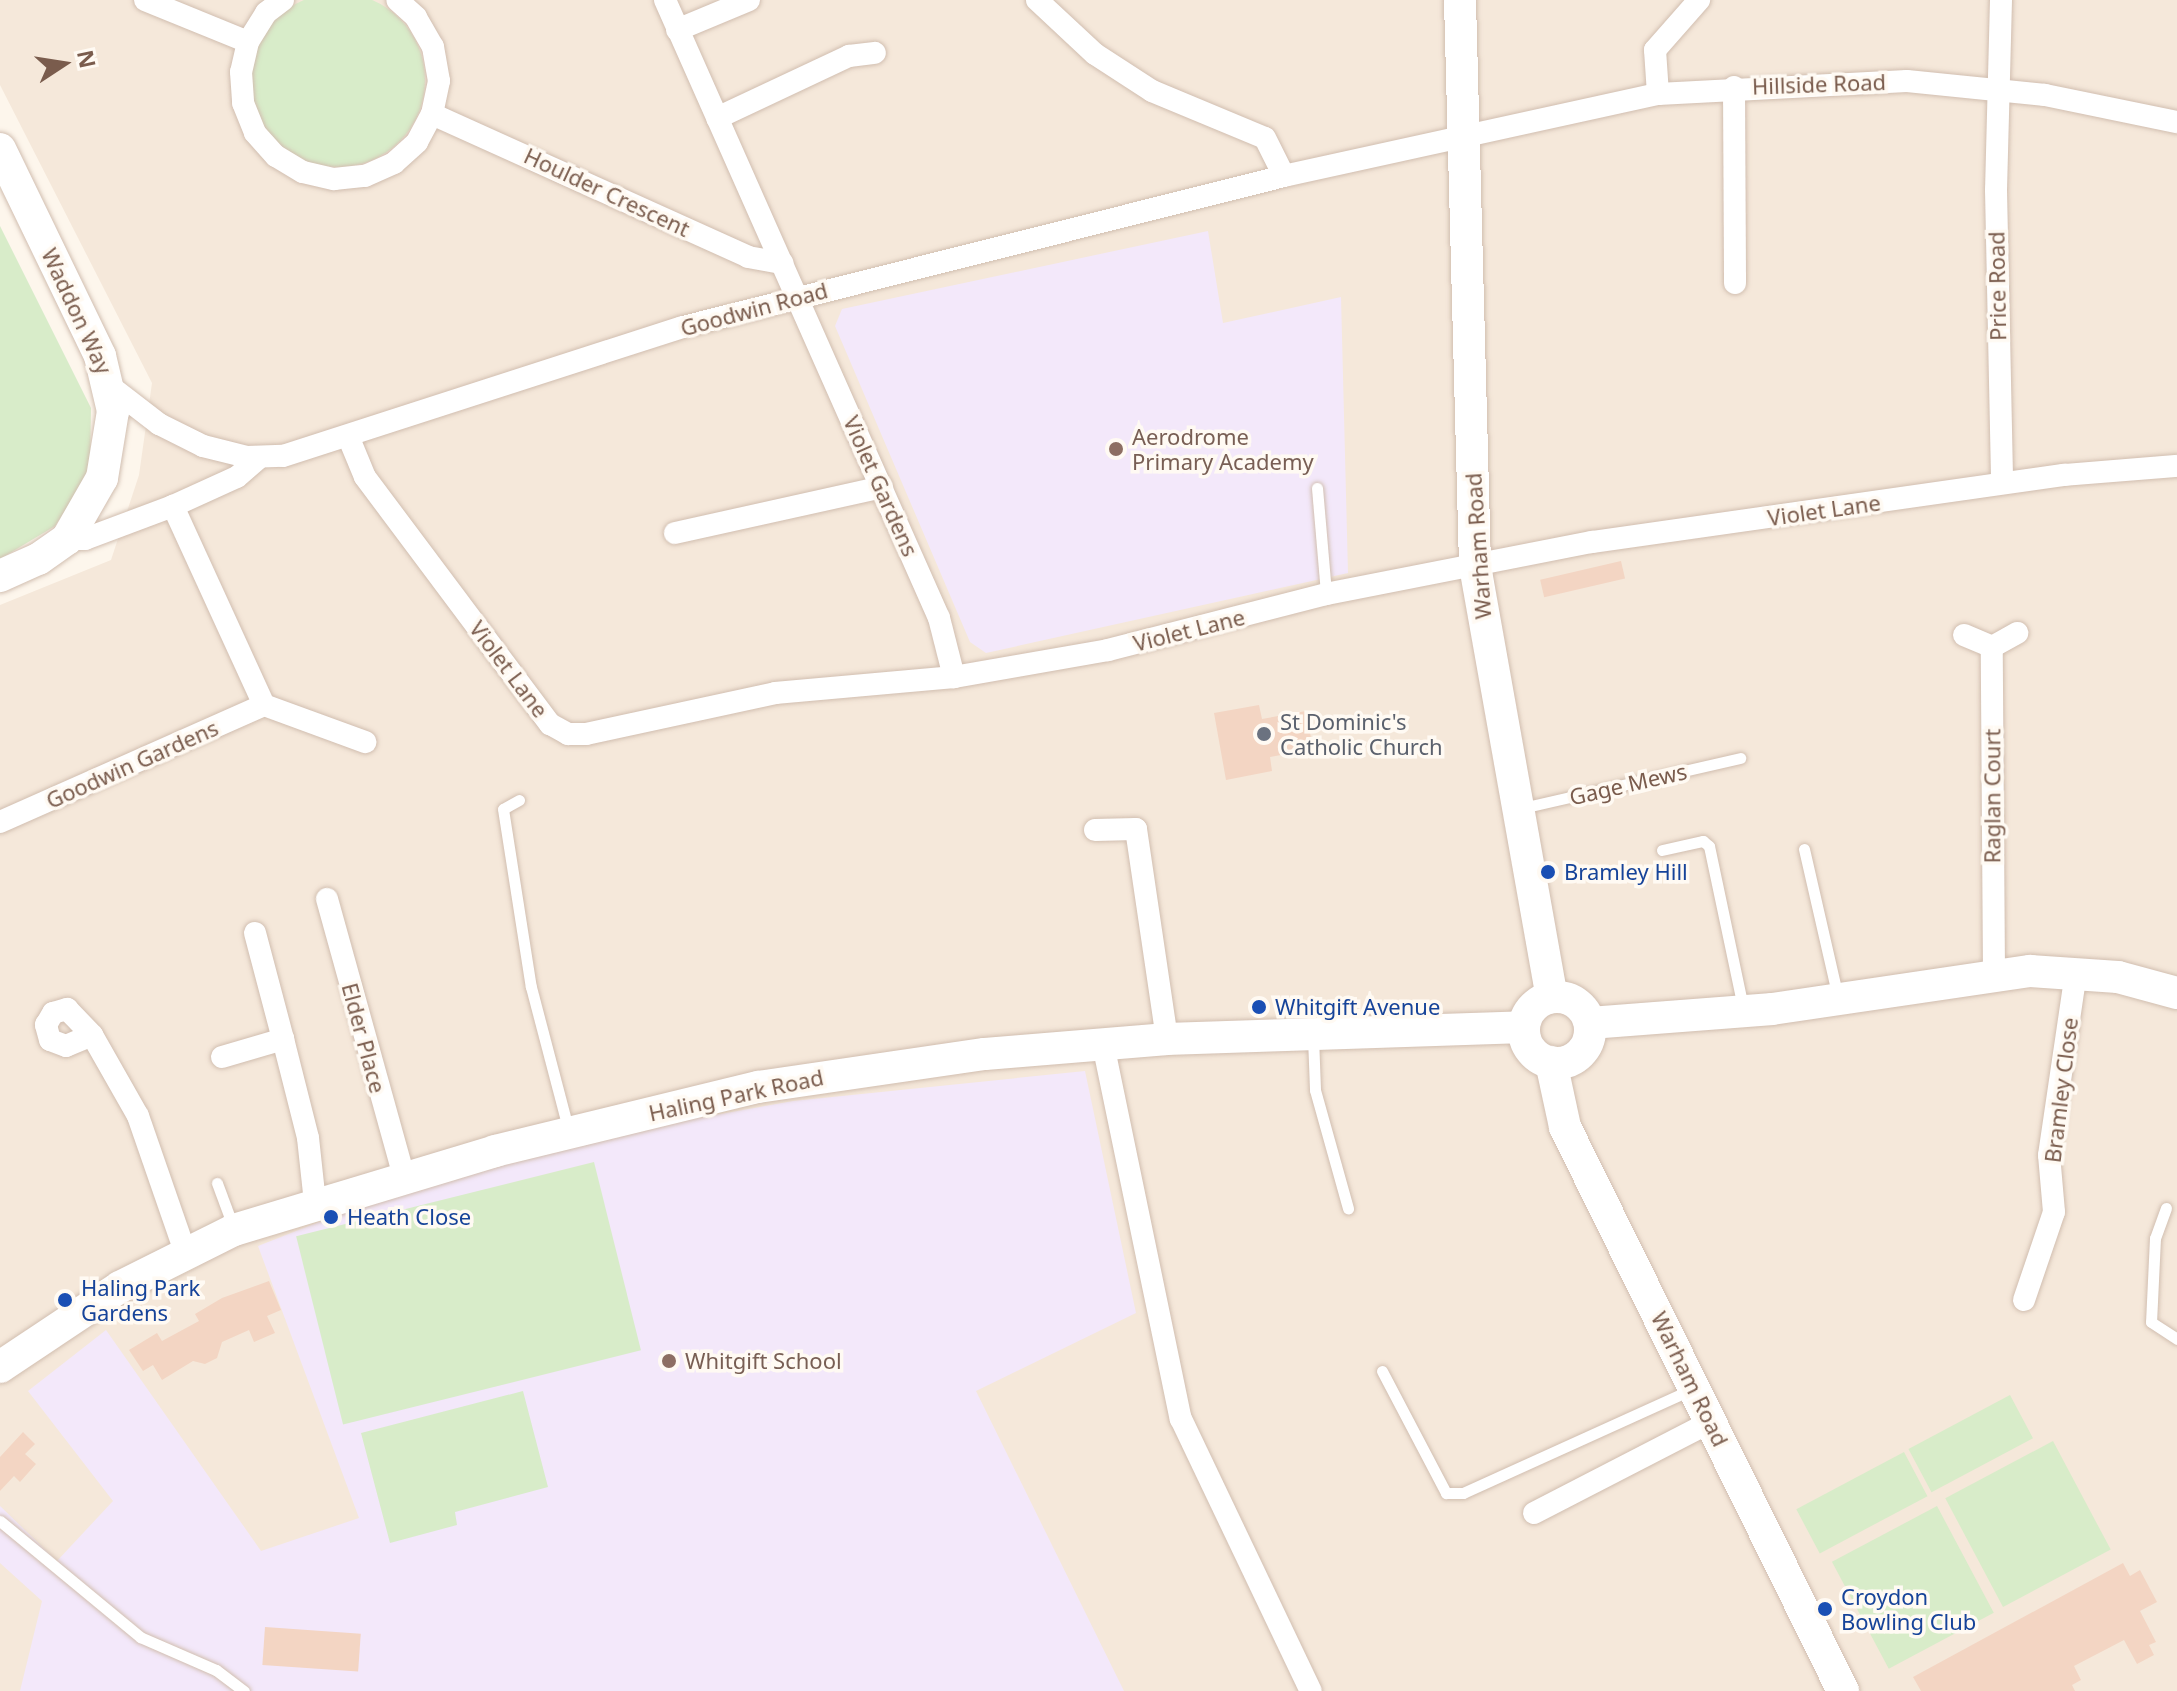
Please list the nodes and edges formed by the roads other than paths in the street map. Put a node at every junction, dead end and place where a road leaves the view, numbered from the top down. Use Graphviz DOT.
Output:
graph roads {
  1 [pos="145,0"];
  2 [pos="283,0"];
  3 [pos="397,0"];
  4 [pos="665,0"];
  5 [pos="749,0"];
  6 [pos="1037,0"];
  7 [pos="1460,0"];
  8 [pos="1699,0"];
  9 [pos="2001,0"];
  10 [pos="677,30"];
  11 [pos="248,42"];
  12 [pos="875,53"];
  13 [pos="1734,87"];
  14 [pos="1997,88"];
  15 [pos="1658,94"];
  16 [pos="432,114"];
  17 [pos="717,118"];
  18 [pos="2177,122"];
  19 [pos="1462,136"];
  20 [pos="0,149"];
  21 [pos="1284,176"];
  22 [pos="782,263"];
  23 [pos="1735,283"];
  24 [pos="798,298"];
  25 [pos="111,387"];
  26 [pos="348,436"];
  27 [pos="259,458"];
  28 [pos="2177,466"];
  29 [pos="2002,483"];
  30 [pos="882,487"];
  31 [pos="1317,488"];
  32 [pos="173,506"];
  33 [pos="675,533"];
  34 [pos="67,539"];
  35 [pos="1475,566"];
  36 [pos="0,576"];
  37 [pos="1326,594"];
  38 [pos="2017,633"];
  39 [pos="1964,635"];
  40 [pos="1992,647"];
  41 [pos="954,677"];
  42 [pos="264,705"];
  43 [pos="365,742"];
  44 [pos="1740,758"];
  45 [pos="519,800"];
  46 [pos="1517,810"];
  47 [pos="0,822"];
  48 [pos="1095,830"];
  49 [pos="1804,849"];
  50 [pos="1662,850"];
  51 [pos="327,899"];
  52 [pos="255,933"];
  53 [pos="2076,972"];
  54 [pos="1994,974"];
  55 [pos="2177,993"];
  56 [pos="1552,997"];
  57 [pos="1839,1000"];
  58 [pos="1744,1012"];
  59 [pos="1590,1023"];
  60 [pos="1524,1027"];
  61 [pos="1312,1033"];
  62 [pos="92,1035"];
  63 [pos="283,1039"];
  64 [pos="1167,1039"];
  65 [pos="1103,1044"];
  66 [pos="222,1057"];
  67 [pos="1551,1062"];
  68 [pos="569,1132"];
  69 [pos="404,1177"];
  70 [pos="217,1183"];
  71 [pos="315,1202"];
  72 [pos="1348,1208"];
  73 [pos="2166,1208"];
  74 [pos="234,1230"];
  75 [pos="185,1252"];
  76 [pos="2024,1300"];
  77 [pos="2177,1339"];
  78 [pos="0,1367"];
  79 [pos="1382,1371"];
  80 [pos="1695,1388"];
  81 [pos="1710,1422"];
  82 [pos="1534,1513"];
  83 [pos="0,1521"];
  84 [pos="241,1690"];
  85 [pos="1311,1691"];
  86 [pos="1843,1691"];
  1 -- 11 [label="street"];
  2 -- 11 [label="street"];
  3 -- 16 [label="street"];
  4 -- 10 [label="street, Violet Gardens"];
  5 -- 10 [label="street"];
  6 -- 21 [label="street"];
  7 -- 19 [label="street, Warham Road"];
  8 -- 15 [label="street"];
  9 -- 14 [label="street, Price Road"];
  10 -- 17 [label="street, Violet Gardens"];
  11 -- 16 [label="street"];
  12 -- 17 [label="street"];
  13 -- 14 [label="street, Hillside Road"];
  13 -- 15 [label="street, Hillside Road"];
  13 -- 23 [label="street"];
  14 -- 18 [label="street, Hillside Road"];
  14 -- 29 [label="street, Price Road"];
  15 -- 19 [label="street, Hillside Road"];
  16 -- 22 [label="street, Houlder Crescent"];
  17 -- 22 [label="street, Violet Gardens"];
  19 -- 21 [label="street, Goodwin Road"];
  19 -- 35 [label="street, Warham Road"];
  20 -- 25 [label="street, Waddon Way"];
  21 -- 24 [label="street, Goodwin Road"];
  22 -- 24 [label="street, Violet Gardens"];
  24 -- 26 [label="street, Goodwin Road"];
  24 -- 30 [label="street, Violet Gardens"];
  25 -- 27 [label="street"];
  25 -- 34 [label="street, Waddon Way"];
  26 -- 27 [label="street, Goodwin Road"];
  26 -- 41 [label="street, Violet Lane"];
  27 -- 32 [label="street, Goodwin Road"];
  28 -- 29 [label="street, Violet Lane"];
  29 -- 35 [label="street, Violet Lane"];
  30 -- 33 [label="street"];
  30 -- 41 [label="street, Violet Gardens"];
  31 -- 37 [label="lane"];
  32 -- 34 [label="street, Goodwin Road"];
  32 -- 42 [label="street"];
  34 -- 36 [label="street"];
  35 -- 37 [label="street, Violet Lane"];
  35 -- 46 [label="street, Warham Road"];
  37 -- 41 [label="street, Violet Lane"];
  38 -- 40 [label="street"];
  39 -- 40 [label="street"];
  40 -- 54 [label="street, Raglan Court"];
  42 -- 43 [label="street"];
  42 -- 47 [label="street, Goodwin Gardens"];
  44 -- 46 [label="lane, Gage Mews"];
  45 -- 68 [label="lane"];
  46 -- 56 [label="street, Warham Road"];
  48 -- 64 [label="street"];
  49 -- 57 [label="lane"];
  50 -- 58 [label="lane"];
  51 -- 69 [label="street, Elder Place"];
  52 -- 63 [label="street"];
  53 -- 54 [label="street"];
  53 -- 55 [label="street"];
  53 -- 76 [label="street, Bramley Close"];
  54 -- 57 [label="street"];
  56 -- 59 [label="street"];
  56 -- 60 [label="street"];
  57 -- 58 [label="street"];
  58 -- 59 [label="street"];
  59 -- 67 [label="street"];
  60 -- 61 [label="street, Haling Park Road"];
  60 -- 67 [label="street"];
  61 -- 64 [label="street, Haling Park Road"];
  61 -- 72 [label="lane"];
  62 -- 75 [label="street"];
  63 -- 66 [label="street"];
  63 -- 71 [label="street"];
  64 -- 65 [label="street, Haling Park Road"];
  65 -- 68 [label="street, Haling Park Road"];
  65 -- 85 [label="street"];
  67 -- 80 [label="street, Warham Road"];
  68 -- 69 [label="street, Haling Park Road"];
  69 -- 71 [label="street, Haling Park Road"];
  70 -- 74 [label="lane"];
  71 -- 74 [label="street, Haling Park Road"];
  73 -- 77 [label="lane"];
  74 -- 75 [label="street, Haling Park Road"];
  75 -- 78 [label="street, Haling Park Road"];
  79 -- 80 [label="lane"];
  80 -- 81 [label="street, Warham Road"];
  81 -- 82 [label="street"];
  81 -- 86 [label="street, Warham Road"];
  83 -- 84 [label="lane"];
}
